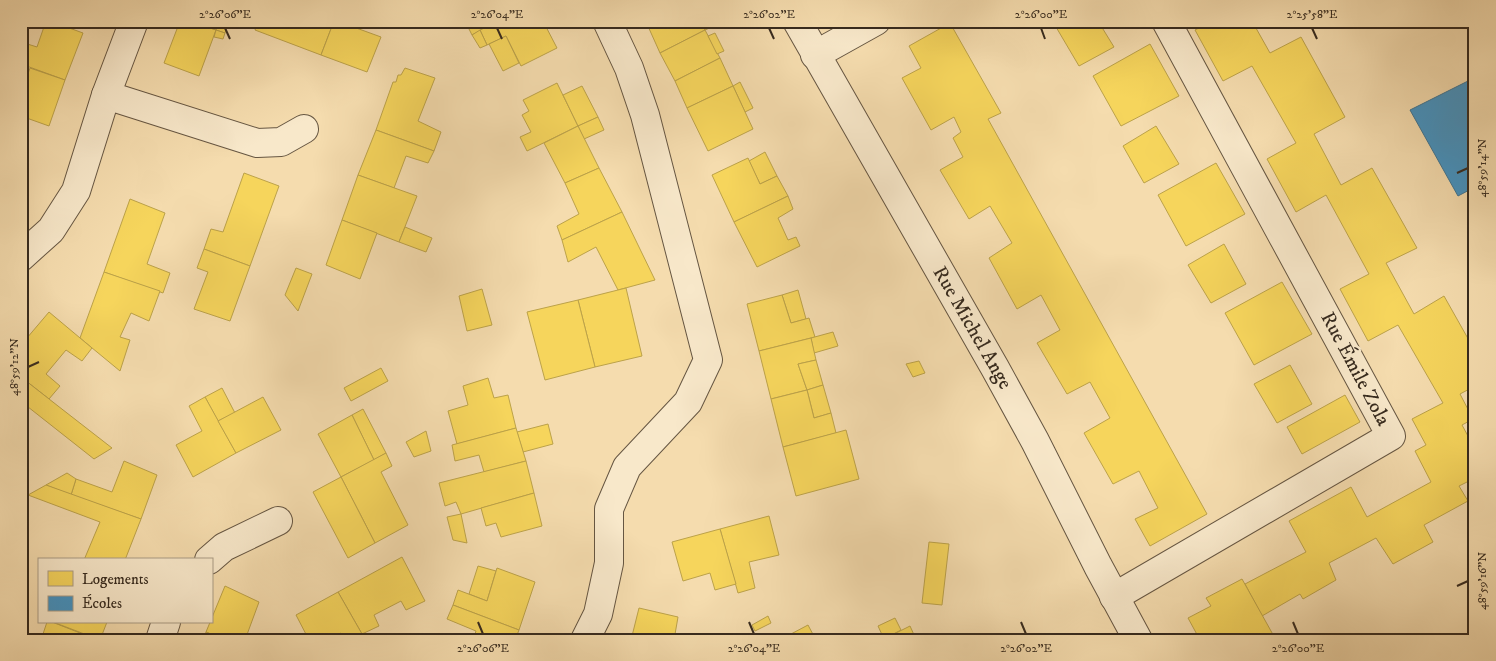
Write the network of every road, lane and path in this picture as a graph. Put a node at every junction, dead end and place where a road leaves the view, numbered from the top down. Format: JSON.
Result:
{"nodes":[{"id":1,"x":134,"y":21,"type":"edge"},
{"id":2,"x":607,"y":21,"type":"edge"},
{"id":3,"x":797,"y":21,"type":"edge"},
{"id":4,"x":876,"y":21,"type":"edge"},
{"id":5,"x":1166,"y":21,"type":"edge"},
{"id":6,"x":816,"y":55,"type":"junction"},
{"id":7,"x":106,"y":96,"type":"junction"},
{"id":8,"x":304,"y":129,"type":"dead end"},
{"id":9,"x":21,"y":257,"type":"edge"},
{"id":10,"x":278,"y":521,"type":"dead end"},
{"id":11,"x":210,"y":558,"type":"edge"},
{"id":12,"x":1114,"y":597,"type":"junction"},
{"id":13,"x":165,"y":624,"type":"edge"},
{"id":14,"x":160,"y":640,"type":"edge"},
{"id":15,"x":585,"y":640,"type":"edge"},
{"id":16,"x":1138,"y":640,"type":"edge"}],
"edges":[{"from":1,"to":7,"type":"street"},
{"from":2,"to":15,"type":"street"},
{"from":3,"to":6,"type":"street","name":"Rue Michel Ange"},
{"from":4,"to":6,"type":"street"},
{"from":5,"to":12,"type":"street","name":"Rue Émile Zola"},
{"from":6,"to":12,"type":"street","name":"Rue Michel Ange"},
{"from":7,"to":8,"type":"street"},
{"from":7,"to":9,"type":"street"},
{"from":10,"to":11,"type":"street"},
{"from":12,"to":16,"type":"street","name":"Rue Michel Ange"},
{"from":13,"to":14,"type":"street"}]}
